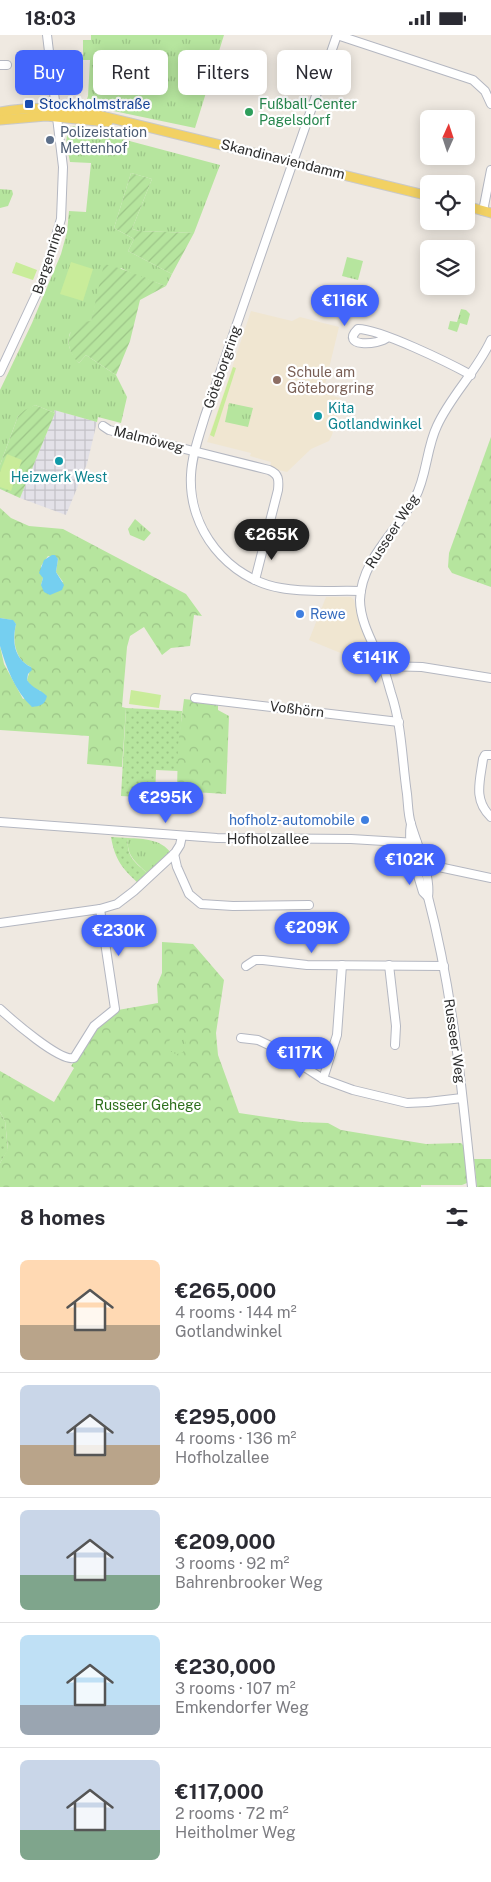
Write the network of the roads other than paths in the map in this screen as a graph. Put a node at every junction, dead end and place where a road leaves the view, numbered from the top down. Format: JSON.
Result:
{"nodes":[{"id":1,"x":46,"y":35,"type":"edge"},
{"id":2,"x":337,"y":35,"type":"edge"},
{"id":3,"x":491,"y":104,"type":"edge"},
{"id":4,"x":0,"y":112,"type":"edge"},
{"id":5,"x":57,"y":112,"type":"junction"},
{"id":6,"x":0,"y":120,"type":"edge"},
{"id":7,"x":294,"y":163,"type":"junction"},
{"id":8,"x":491,"y":170,"type":"edge"},
{"id":9,"x":420,"y":194,"type":"edge"},
{"id":10,"x":487,"y":212,"type":"edge"},
{"id":11,"x":388,"y":337,"type":"dead end"},
{"id":12,"x":491,"y":340,"type":"edge"},
{"id":13,"x":0,"y":372,"type":"edge"},
{"id":14,"x":471,"y":375,"type":"junction"},
{"id":15,"x":103,"y":426,"type":"dead end"},
{"id":16,"x":195,"y":451,"type":"junction"},
{"id":17,"x":255,"y":579,"type":"junction"},
{"id":18,"x":361,"y":591,"type":"junction"},
{"id":19,"x":382,"y":666,"type":"junction"},
{"id":20,"x":491,"y":678,"type":"edge"},
{"id":21,"x":195,"y":697,"type":"dead end"},
{"id":22,"x":399,"y":722,"type":"junction"},
{"id":23,"x":491,"y":755,"type":"edge"},
{"id":24,"x":491,"y":817,"type":"edge"},
{"id":25,"x":0,"y":822,"type":"edge"},
{"id":26,"x":182,"y":836,"type":"junction"},
{"id":27,"x":414,"y":842,"type":"junction"},
{"id":28,"x":174,"y":854,"type":"junction"},
{"id":29,"x":419,"y":863,"type":"junction"},
{"id":30,"x":491,"y":878,"type":"edge"},
{"id":31,"x":309,"y":905,"type":"dead end"},
{"id":32,"x":100,"y":909,"type":"junction"},
{"id":33,"x":0,"y":923,"type":"edge"},
{"id":34,"x":342,"y":965,"type":"junction"},
{"id":35,"x":389,"y":965,"type":"junction"},
{"id":36,"x":444,"y":966,"type":"junction"},
{"id":37,"x":246,"y":967,"type":"dead end"},
{"id":38,"x":0,"y":1009,"type":"edge"},
{"id":39,"x":241,"y":1038,"type":"dead end"},
{"id":40,"x":395,"y":1045,"type":"dead end"},
{"id":41,"x":323,"y":1079,"type":"junction"},
{"id":42,"x":462,"y":1097,"type":"junction"},
{"id":43,"x":472,"y":1187,"type":"edge"}],
"edges":[{"from":1,"to":5,"type":"street"},
{"from":2,"to":3,"type":"street"},
{"from":2,"to":7,"type":"street","name":"Göteborgring"},
{"from":4,"to":5,"type":"main road","name":"Skandinaviendamm"},
{"from":5,"to":6,"type":"main road","name":"Skandinaviendamm"},
{"from":5,"to":7,"type":"main road","name":"Skandinaviendamm"},
{"from":5,"to":13,"type":"street","name":"Bergenring"},
{"from":7,"to":9,"type":"main road","name":"Skandinaviendamm"},
{"from":7,"to":16,"type":"street","name":"Göteborgring"},
{"from":8,"to":10,"type":"street"},
{"from":11,"to":14,"type":"street"},
{"from":12,"to":14,"type":"street","name":"Russeer Weg"},
{"from":14,"to":18,"type":"street","name":"Russeer Weg"},
{"from":15,"to":16,"type":"street","name":"Malmöweg"},
{"from":16,"to":17,"type":"street","name":"Göteborgring"},
{"from":16,"to":17,"type":"street","name":"Malmöweg"},
{"from":17,"to":18,"type":"street","name":"Göteborgring"},
{"from":18,"to":19,"type":"street","name":"Russeer Weg"},
{"from":19,"to":20,"type":"street"},
{"from":19,"to":22,"type":"street","name":"Russeer Weg"},
{"from":21,"to":22,"type":"street","name":"Voßhörn"},
{"from":22,"to":27,"type":"street","name":"Russeer Weg"},
{"from":23,"to":24,"type":"street"},
{"from":25,"to":26,"type":"street","name":"Hofholzallee"},
{"from":26,"to":27,"type":"street","name":"Hofholzallee"},
{"from":26,"to":28,"type":"street"},
{"from":27,"to":29,"type":"street","name":"Russeer Weg"},
{"from":28,"to":31,"type":"street"},
{"from":28,"to":32,"type":"street"},
{"from":29,"to":30,"type":"street"},
{"from":29,"to":36,"type":"street","name":"Russeer Weg"},
{"from":32,"to":33,"type":"street"},
{"from":32,"to":38,"type":"street"},
{"from":34,"to":35,"type":"street"},
{"from":34,"to":37,"type":"street"},
{"from":34,"to":41,"type":"street"},
{"from":35,"to":36,"type":"street"},
{"from":35,"to":40,"type":"street"},
{"from":36,"to":42,"type":"street","name":"Russeer Weg"},
{"from":39,"to":41,"type":"street"},
{"from":41,"to":42,"type":"street"},
{"from":42,"to":43,"type":"street","name":"Russeer Weg"}]}
